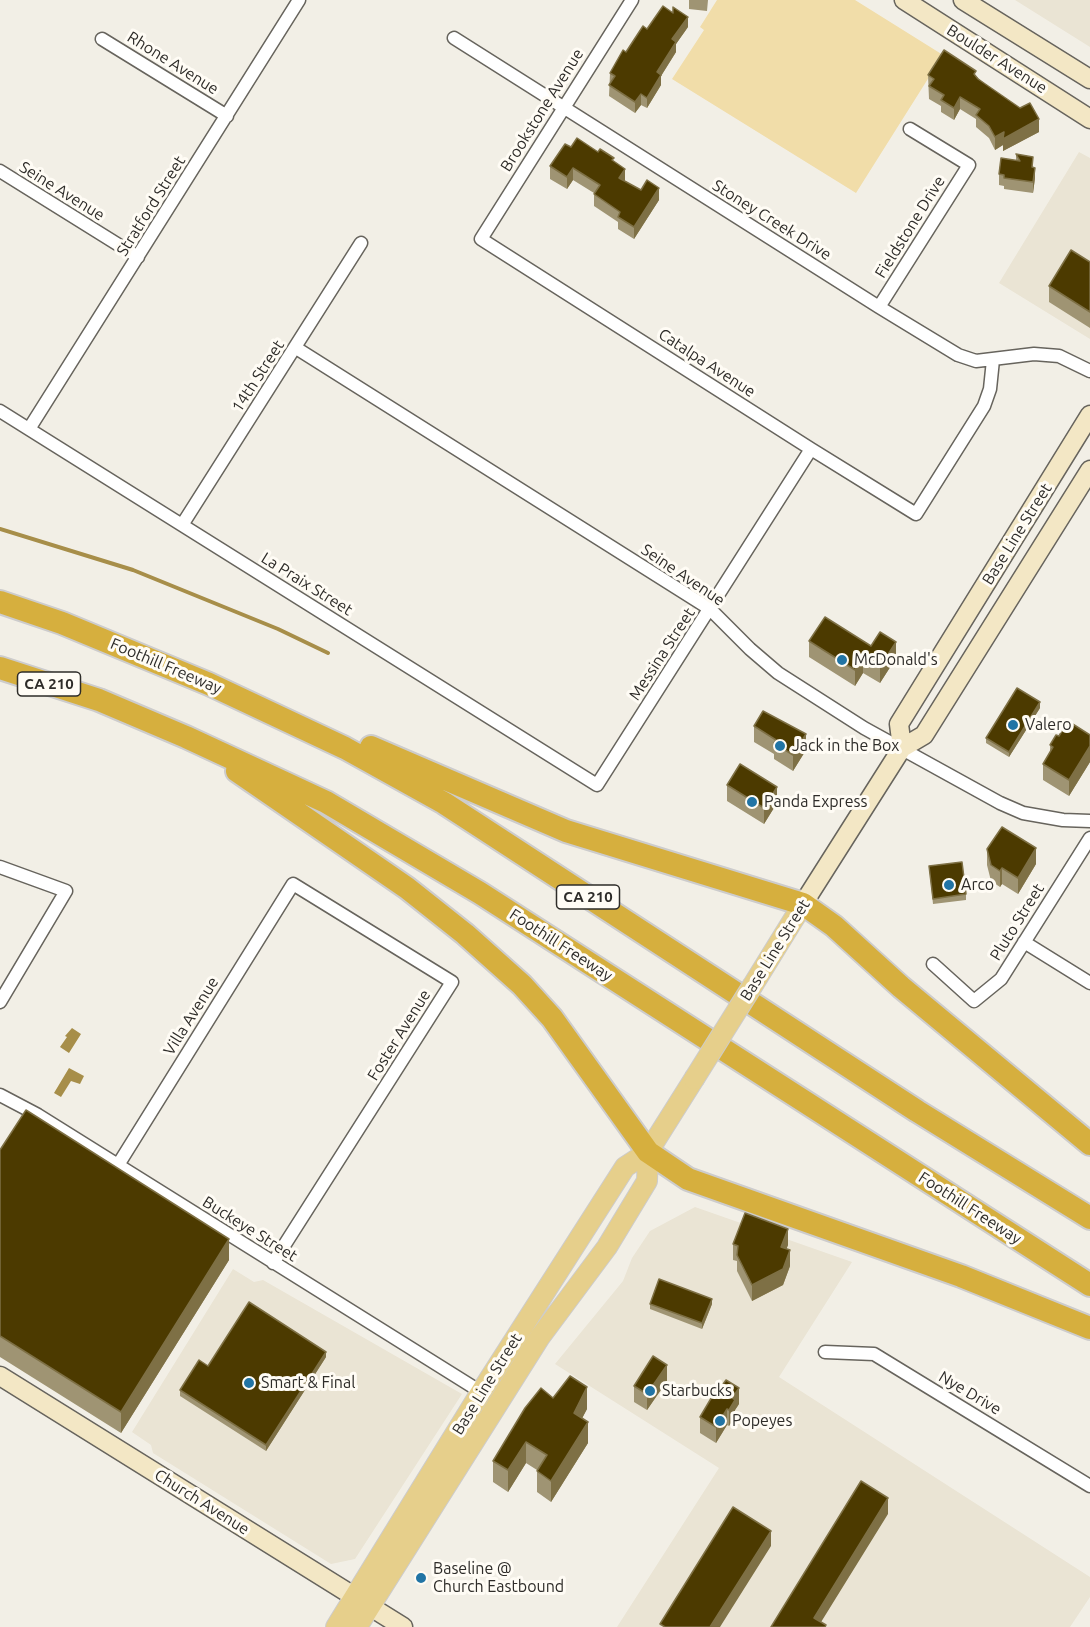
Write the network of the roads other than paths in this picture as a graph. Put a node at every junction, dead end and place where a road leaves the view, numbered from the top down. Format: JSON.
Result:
{"nodes":[{"id":1,"x":299,"y":0,"type":"edge"},
{"id":2,"x":632,"y":0,"type":"edge"},
{"id":3,"x":904,"y":0,"type":"edge"},
{"id":4,"x":963,"y":0,"type":"edge"},
{"id":5,"x":454,"y":38,"type":"dead end"},
{"id":6,"x":102,"y":39,"type":"dead end"},
{"id":7,"x":1090,"y":79,"type":"edge"},
{"id":8,"x":563,"y":108,"type":"junction"},
{"id":9,"x":227,"y":116,"type":"junction"},
{"id":10,"x":1090,"y":119,"type":"edge"},
{"id":11,"x":910,"y":129,"type":"dead end"},
{"id":12,"x":0,"y":171,"type":"edge"},
{"id":13,"x":481,"y":239,"type":"joint"},
{"id":14,"x":361,"y":243,"type":"dead end"},
{"id":15,"x":138,"y":257,"type":"junction"},
{"id":16,"x":879,"y":307,"type":"junction"},
{"id":17,"x":296,"y":348,"type":"junction"},
{"id":18,"x":993,"y":360,"type":"junction"},
{"id":19,"x":1090,"y":370,"type":"edge"},
{"id":20,"x":0,"y":411,"type":"edge"},
{"id":21,"x":1090,"y":415,"type":"edge"},
{"id":22,"x":29,"y":429,"type":"junction"},
{"id":23,"x":811,"y":449,"type":"junction"},
{"id":24,"x":1090,"y":470,"type":"edge"},
{"id":25,"x":1051,"y":478,"type":"junction"},
{"id":26,"x":182,"y":525,"type":"junction"},
{"id":27,"x":1030,"y":567,"type":"junction"},
{"id":28,"x":0,"y":602,"type":"edge"},
{"id":29,"x":710,"y":609,"type":"junction"},
{"id":30,"x":62,"y":622,"type":"junction"},
{"id":31,"x":0,"y":668,"type":"edge"},
{"id":32,"x":186,"y":737,"type":"junction"},
{"id":33,"x":902,"y":748,"type":"junction"},
{"id":34,"x":597,"y":785,"type":"joint"},
{"id":35,"x":1090,"y":821,"type":"edge"},
{"id":36,"x":1090,"y":838,"type":"edge"},
{"id":37,"x":0,"y":867,"type":"edge"},
{"id":38,"x":293,"y":884,"type":"joint"},
{"id":39,"x":803,"y":904,"type":"junction"},
{"id":40,"x":1024,"y":942,"type":"junction"},
{"id":41,"x":933,"y":964,"type":"dead end"},
{"id":42,"x":1090,"y":983,"type":"edge"},
{"id":43,"x":0,"y":1002,"type":"edge"},
{"id":44,"x":0,"y":1095,"type":"edge"},
{"id":45,"x":1090,"y":1144,"type":"edge"},
{"id":46,"x":648,"y":1152,"type":"junction"},
{"id":47,"x":118,"y":1165,"type":"junction"},
{"id":48,"x":1090,"y":1218,"type":"edge"},
{"id":49,"x":273,"y":1263,"type":"junction"},
{"id":50,"x":1090,"y":1285,"type":"edge"},
{"id":51,"x":523,"y":1326,"type":"junction"},
{"id":52,"x":1090,"y":1328,"type":"edge"},
{"id":53,"x":540,"y":1337,"type":"junction"},
{"id":54,"x":825,"y":1352,"type":"dead end"},
{"id":55,"x":0,"y":1376,"type":"edge"},
{"id":56,"x":482,"y":1392,"type":"junction"},
{"id":57,"x":455,"y":1472,"type":"junction"},
{"id":58,"x":1090,"y":1486,"type":"edge"},
{"id":59,"x":363,"y":1601,"type":"junction"},
{"id":60,"x":336,"y":1627,"type":"edge"},
{"id":61,"x":357,"y":1627,"type":"edge"},
{"id":62,"x":404,"y":1627,"type":"edge"}],
"edges":[{"from":1,"to":9,"type":"street","name":"Stratford Street"},
{"from":2,"to":8,"type":"street","name":"Brookstone Avenue"},
{"from":3,"to":10,"type":"main road","name":"Boulder Avenue"},
{"from":4,"to":7,"type":"main road","name":"Boulder Avenue"},
{"from":5,"to":8,"type":"street","name":"Stoney Creek Drive"},
{"from":6,"to":9,"type":"street","name":"Rhone Avenue"},
{"from":8,"to":13,"type":"street","name":"Brookstone Avenue"},
{"from":8,"to":16,"type":"street","name":"Stoney Creek Drive"},
{"from":9,"to":15,"type":"street","name":"Stratford Street"},
{"from":11,"to":16,"type":"street","name":"Fieldstone Drive"},
{"from":12,"to":15,"type":"street","name":"Seine Avenue"},
{"from":13,"to":23,"type":"street","name":"Catalpa Avenue"},
{"from":14,"to":17,"type":"street","name":"14th Street"},
{"from":15,"to":22,"type":"street","name":"Stratford Street"},
{"from":16,"to":18,"type":"street","name":"Stoney Creek Drive"},
{"from":17,"to":26,"type":"street","name":"14th Street"},
{"from":17,"to":29,"type":"street","name":"Seine Avenue"},
{"from":18,"to":19,"type":"street","name":"Stoney Creek Drive"},
{"from":18,"to":23,"type":"street","name":"Catalpa Avenue"},
{"from":20,"to":22,"type":"street","name":"La Praix Street"},
{"from":21,"to":25,"type":"main road","name":"Base Line Street"},
{"from":22,"to":26,"type":"street","name":"La Praix Street"},
{"from":23,"to":29,"type":"street","name":"Messina Street"},
{"from":24,"to":27,"type":"main road","name":"Base Line Street"},
{"from":25,"to":27,"type":"main road"},
{"from":25,"to":33,"type":"main road","name":"Base Line Street"},
{"from":26,"to":34,"type":"street","name":"La Praix Street"},
{"from":27,"to":33,"type":"main road","name":"Base Line Street"},
{"from":28,"to":30,"type":"highway","name":"Foothill Freeway","number":"CA 210"},
{"from":29,"to":33,"type":"street","name":"Seine Avenue"},
{"from":29,"to":34,"type":"street","name":"Messina Street"},
{"from":30,"to":39,"type":"highway"},
{"from":30,"to":48,"type":"highway","name":"Foothill Freeway","number":"CA 210"},
{"from":31,"to":32,"type":"highway","name":"Foothill Freeway","number":"CA 210"},
{"from":32,"to":46,"type":"highway"},
{"from":32,"to":50,"type":"highway","name":"Foothill Freeway","number":"CA 210"},
{"from":33,"to":35,"type":"street","name":"Seine Avenue"},
{"from":33,"to":39,"type":"main road","name":"Base Line Street"},
{"from":36,"to":40,"type":"street","name":"Pluto Street"},
{"from":37,"to":43,"type":"street"},
{"from":38,"to":47,"type":"street","name":"Villa Avenue"},
{"from":38,"to":49,"type":"street","name":"Foster Avenue"},
{"from":39,"to":45,"type":"highway"},
{"from":39,"to":46,"type":"main road","name":"Base Line Street","bridge":true},
{"from":40,"to":41,"type":"street","name":"Pluto Street"},
{"from":40,"to":42,"type":"street"},
{"from":44,"to":47,"type":"street","name":"Buckeye Street"},
{"from":46,"to":51,"type":"main road","name":"Base Line Street"},
{"from":46,"to":52,"type":"highway"},
{"from":46,"to":53,"type":"main road","name":"Base Line Street"},
{"from":47,"to":49,"type":"street","name":"Buckeye Street"},
{"from":49,"to":56,"type":"street","name":"Buckeye Street"},
{"from":51,"to":53,"type":"main road"},
{"from":51,"to":56,"type":"main road","name":"Base Line Street"},
{"from":53,"to":57,"type":"main road","name":"Base Line Street"},
{"from":54,"to":58,"type":"street","name":"Nye Drive"},
{"from":55,"to":59,"type":"main road","name":"Church Avenue"},
{"from":56,"to":57,"type":"main road"},
{"from":56,"to":59,"type":"main road","name":"Base Line Street"},
{"from":57,"to":59,"type":"main road","name":"Base Line Street"},
{"from":59,"to":60,"type":"main road","name":"Base Line Street"},
{"from":59,"to":61,"type":"main road","name":"Base Line Street"},
{"from":59,"to":62,"type":"main road","name":"Church Avenue"}]}
